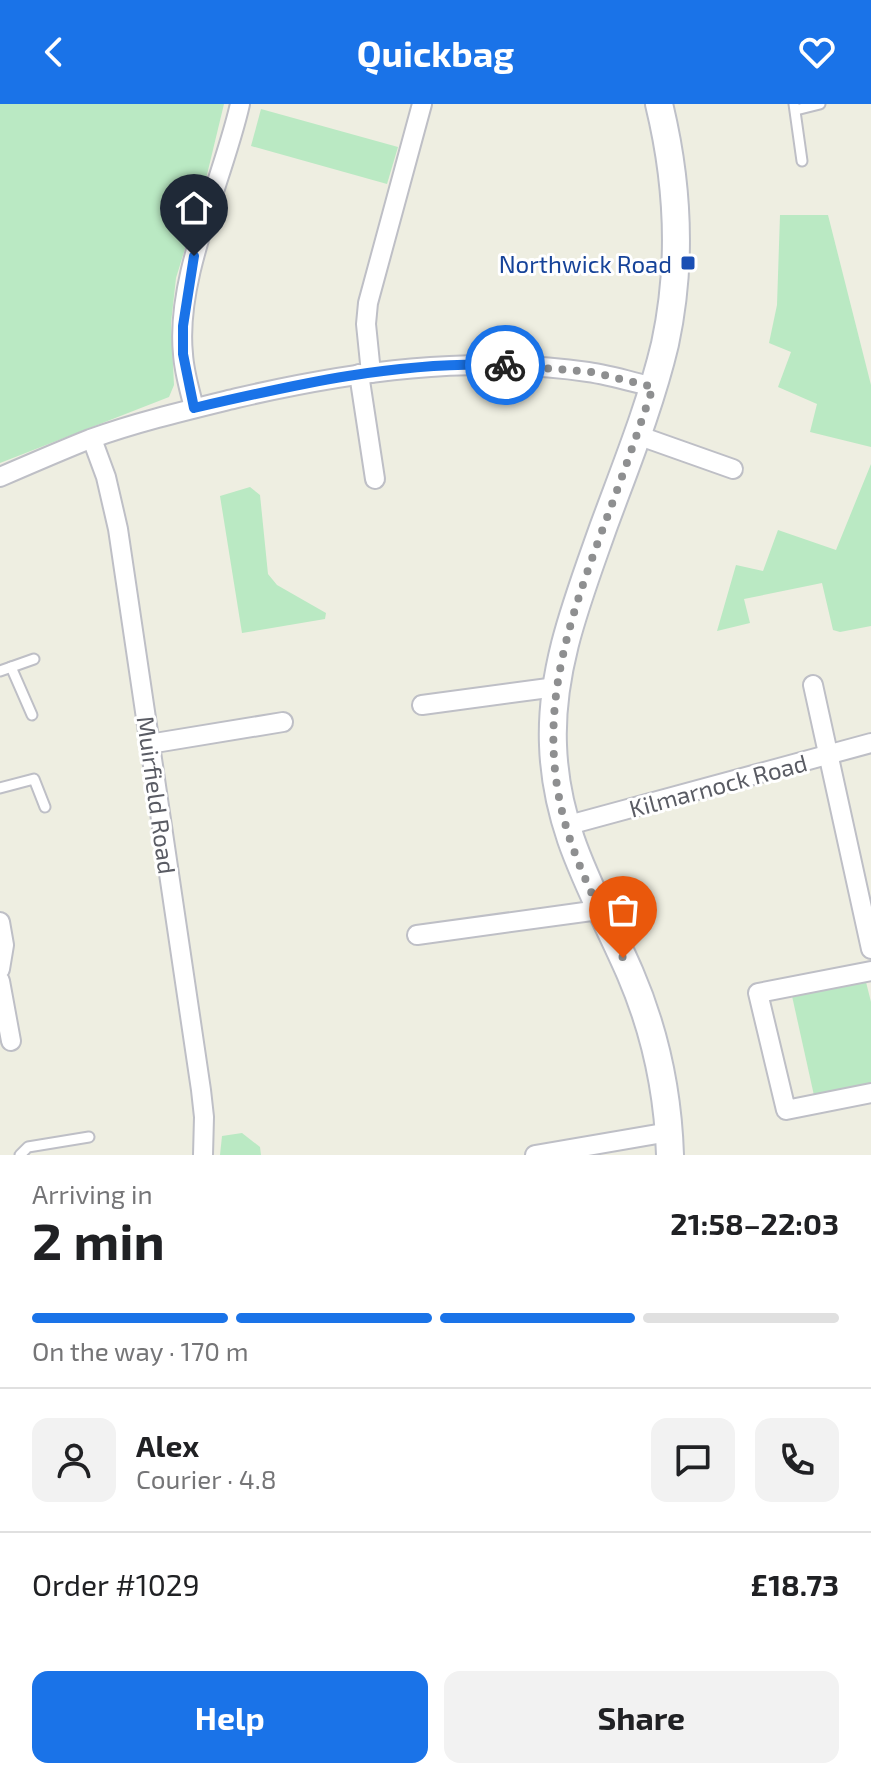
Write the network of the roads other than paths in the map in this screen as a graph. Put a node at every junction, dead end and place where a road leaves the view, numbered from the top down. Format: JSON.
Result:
{"nodes":[{"id":1,"x":240,"y":104,"type":"edge"},
{"id":2,"x":422,"y":104,"type":"edge"},
{"id":3,"x":659,"y":104,"type":"edge"},
{"id":4,"x":820,"y":104,"type":"edge"},
{"id":5,"x":795,"y":107,"type":"edge"},
{"id":6,"x":802,"y":161,"type":"dead end"},
{"id":7,"x":365,"y":374,"type":"junction"},
{"id":8,"x":653,"y":387,"type":"junction"},
{"id":9,"x":194,"y":408,"type":"junction"},
{"id":10,"x":637,"y":435,"type":"junction"},
{"id":11,"x":92,"y":439,"type":"junction"},
{"id":12,"x":733,"y":469,"type":"dead end"},
{"id":13,"x":0,"y":477,"type":"edge"},
{"id":14,"x":375,"y":479,"type":"dead end"},
{"id":15,"x":34,"y":659,"type":"dead end"},
{"id":16,"x":11,"y":667,"type":"junction"},
{"id":17,"x":0,"y":671,"type":"edge"},
{"id":18,"x":813,"y":685,"type":"dead end"},
{"id":19,"x":556,"y":687,"type":"junction"},
{"id":20,"x":422,"y":705,"type":"dead end"},
{"id":21,"x":32,"y":715,"type":"dead end"},
{"id":22,"x":283,"y":722,"type":"dead end"},
{"id":23,"x":871,"y":743,"type":"edge"},
{"id":24,"x":149,"y":744,"type":"junction"},
{"id":25,"x":827,"y":756,"type":"junction"},
{"id":26,"x":0,"y":788,"type":"edge"},
{"id":27,"x":45,"y":807,"type":"dead end"},
{"id":28,"x":565,"y":826,"type":"junction"},
{"id":29,"x":599,"y":910,"type":"junction"},
{"id":30,"x":0,"y":922,"type":"edge"},
{"id":31,"x":417,"y":935,"type":"dead end"},
{"id":32,"x":871,"y":949,"type":"edge"},
{"id":33,"x":0,"y":969,"type":"edge"},
{"id":34,"x":871,"y":971,"type":"edge"},
{"id":35,"x":0,"y":981,"type":"edge"},
{"id":36,"x":11,"y":1041,"type":"dead end"},
{"id":37,"x":871,"y":1093,"type":"edge"},
{"id":38,"x":89,"y":1137,"type":"dead end"},
{"id":39,"x":670,"y":1144,"type":"edge"},
{"id":40,"x":20,"y":1155,"type":"edge"},
{"id":41,"x":203,"y":1155,"type":"edge"},
{"id":42,"x":535,"y":1155,"type":"edge"}],
"edges":[{"from":1,"to":9,"type":"street"},
{"from":2,"to":7,"type":"street"},
{"from":3,"to":8,"type":"main road"},
{"from":4,"to":5,"type":"lane"},
{"from":5,"to":6,"type":"lane"},
{"from":7,"to":8,"type":"street"},
{"from":7,"to":9,"type":"street"},
{"from":7,"to":14,"type":"street"},
{"from":8,"to":10,"type":"main road"},
{"from":9,"to":11,"type":"street"},
{"from":10,"to":12,"type":"street"},
{"from":10,"to":19,"type":"main road"},
{"from":11,"to":13,"type":"street"},
{"from":11,"to":24,"type":"street","name":"Muirfield Road"},
{"from":15,"to":16,"type":"lane"},
{"from":16,"to":17,"type":"lane"},
{"from":16,"to":21,"type":"lane"},
{"from":18,"to":25,"type":"street"},
{"from":19,"to":20,"type":"street"},
{"from":19,"to":28,"type":"main road"},
{"from":22,"to":24,"type":"street"},
{"from":23,"to":25,"type":"street","name":"Kilmarnock Road"},
{"from":24,"to":41,"type":"street","name":"Muirfield Road"},
{"from":25,"to":28,"type":"street","name":"Kilmarnock Road"},
{"from":25,"to":32,"type":"street"},
{"from":26,"to":27,"type":"lane"},
{"from":28,"to":29,"type":"main road"},
{"from":29,"to":31,"type":"street"},
{"from":29,"to":39,"type":"main road"},
{"from":30,"to":33,"type":"street"},
{"from":34,"to":37,"type":"street"},
{"from":35,"to":36,"type":"street"},
{"from":38,"to":40,"type":"lane"},
{"from":39,"to":42,"type":"street"}]}
